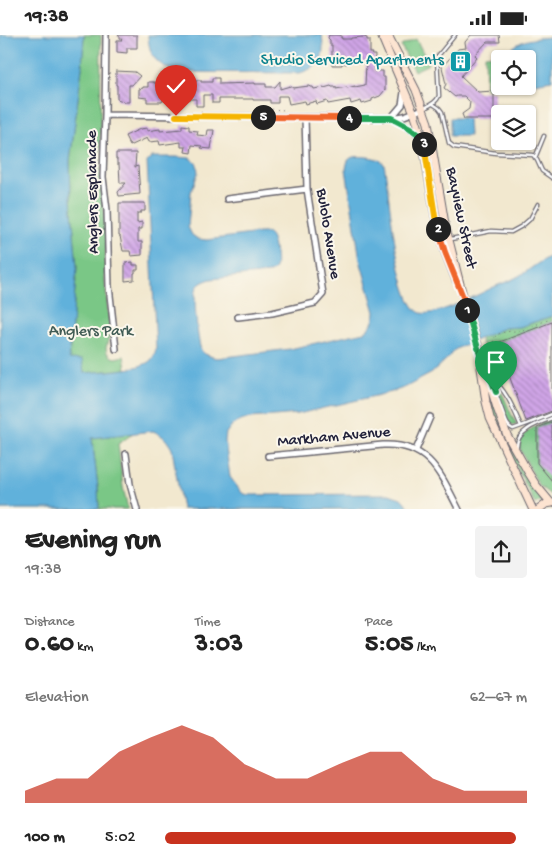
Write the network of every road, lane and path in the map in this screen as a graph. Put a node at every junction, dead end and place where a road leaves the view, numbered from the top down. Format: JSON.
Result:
{"nodes":[{"id":1,"x":106,"y":35,"type":"edge"},
{"id":2,"x":381,"y":35,"type":"edge"},
{"id":3,"x":388,"y":35,"type":"edge"},
{"id":4,"x":455,"y":35,"type":"edge"},
{"id":5,"x":403,"y":65,"type":"junction"},
{"id":6,"x":396,"y":69,"type":"junction"},
{"id":7,"x":404,"y":92,"type":"junction"},
{"id":8,"x":433,"y":104,"type":"junction"},
{"id":9,"x":267,"y":109,"type":"dead end"},
{"id":10,"x":423,"y":109,"type":"junction"},
{"id":11,"x":286,"y":110,"type":"dead end"},
{"id":12,"x":414,"y":113,"type":"junction"},
{"id":13,"x":105,"y":115,"type":"junction"},
{"id":14,"x":306,"y":117,"type":"junction"},
{"id":15,"x":391,"y":118,"type":"junction"},
{"id":16,"x":544,"y":136,"type":"dead end"},
{"id":17,"x":422,"y":137,"type":"junction"},
{"id":18,"x":535,"y":157,"type":"junction"},
{"id":19,"x":552,"y":178,"type":"edge"},
{"id":20,"x":307,"y":189,"type":"junction"},
{"id":21,"x":227,"y":199,"type":"dead end"},
{"id":22,"x":538,"y":204,"type":"dead end"},
{"id":23,"x":445,"y":240,"type":"junction"},
{"id":24,"x":238,"y":317,"type":"dead end"},
{"id":25,"x":552,"y":319,"type":"edge"},
{"id":26,"x":478,"y":346,"type":"junction"},
{"id":27,"x":116,"y":349,"type":"dead end"},
{"id":28,"x":480,"y":355,"type":"junction"},
{"id":29,"x":492,"y":357,"type":"dead end"},
{"id":30,"x":491,"y":378,"type":"junction"},
{"id":31,"x":552,"y":416,"type":"edge"},
{"id":32,"x":430,"y":417,"type":"dead end"},
{"id":33,"x":521,"y":426,"type":"junction"},
{"id":34,"x":416,"y":450,"type":"junction"},
{"id":35,"x":517,"y":451,"type":"junction"},
{"id":36,"x":126,"y":455,"type":"dead end"},
{"id":37,"x":268,"y":456,"type":"dead end"},
{"id":38,"x":551,"y":503,"type":"edge"},
{"id":39,"x":136,"y":509,"type":"edge"},
{"id":40,"x":459,"y":509,"type":"edge"},
{"id":41,"x":533,"y":509,"type":"edge"},
{"id":42,"x":538,"y":509,"type":"edge"}],
"edges":[{"from":1,"to":13,"type":"street","name":"Anglers Esplanade"},
{"from":2,"to":6,"type":"main road","name":"Bayview Street"},
{"from":3,"to":5,"type":"main road","name":"Bayview Street"},
{"from":4,"to":8,"type":"lane"},
{"from":5,"to":6,"type":"main road"},
{"from":5,"to":10,"type":"main road","name":"Bayview Street"},
{"from":6,"to":7,"type":"main road","name":"Bayview Street"},
{"from":7,"to":12,"type":"main road","name":"Bayview Street"},
{"from":7,"to":15,"type":"street"},
{"from":8,"to":10,"type":"lane"},
{"from":8,"to":18,"type":"lane"},
{"from":9,"to":11,"type":"path"},
{"from":10,"to":12,"type":"street"},
{"from":10,"to":23,"type":"main road","name":"Bayview Street"},
{"from":12,"to":15,"type":"street"},
{"from":12,"to":17,"type":"main road","name":"Bayview Street"},
{"from":13,"to":14,"type":"street"},
{"from":13,"to":27,"type":"street","name":"Anglers Esplanade"},
{"from":14,"to":15,"type":"street"},
{"from":14,"to":20,"type":"street","name":"Bulolo Avenue"},
{"from":15,"to":17,"type":"street"},
{"from":16,"to":18,"type":"lane"},
{"from":17,"to":23,"type":"main road","name":"Bayview Street"},
{"from":18,"to":19,"type":"lane"},
{"from":20,"to":21,"type":"street"},
{"from":20,"to":24,"type":"street","name":"Bulolo Avenue"},
{"from":22,"to":23,"type":"lane"},
{"from":23,"to":26,"type":"main road","name":"Bayview Street"},
{"from":25,"to":29,"type":"path"},
{"from":26,"to":28,"type":"main road","name":"Bayview Street"},
{"from":26,"to":41,"type":"main road","name":"Bayview Street"},
{"from":28,"to":30,"type":"lane"},
{"from":28,"to":35,"type":"main road","name":"Bayview Street"},
{"from":30,"to":33,"type":"lane"},
{"from":30,"to":33,"type":"lane"},
{"from":31,"to":33,"type":"lane"},
{"from":31,"to":35,"type":"lane"},
{"from":32,"to":34,"type":"street"},
{"from":34,"to":37,"type":"street","name":"Markham Avenue"},
{"from":34,"to":40,"type":"street","name":"Markham Avenue"},
{"from":35,"to":38,"type":"main road","name":"Bayview Street"},
{"from":36,"to":39,"type":"street"},
{"from":38,"to":42,"type":"main road"}]}
